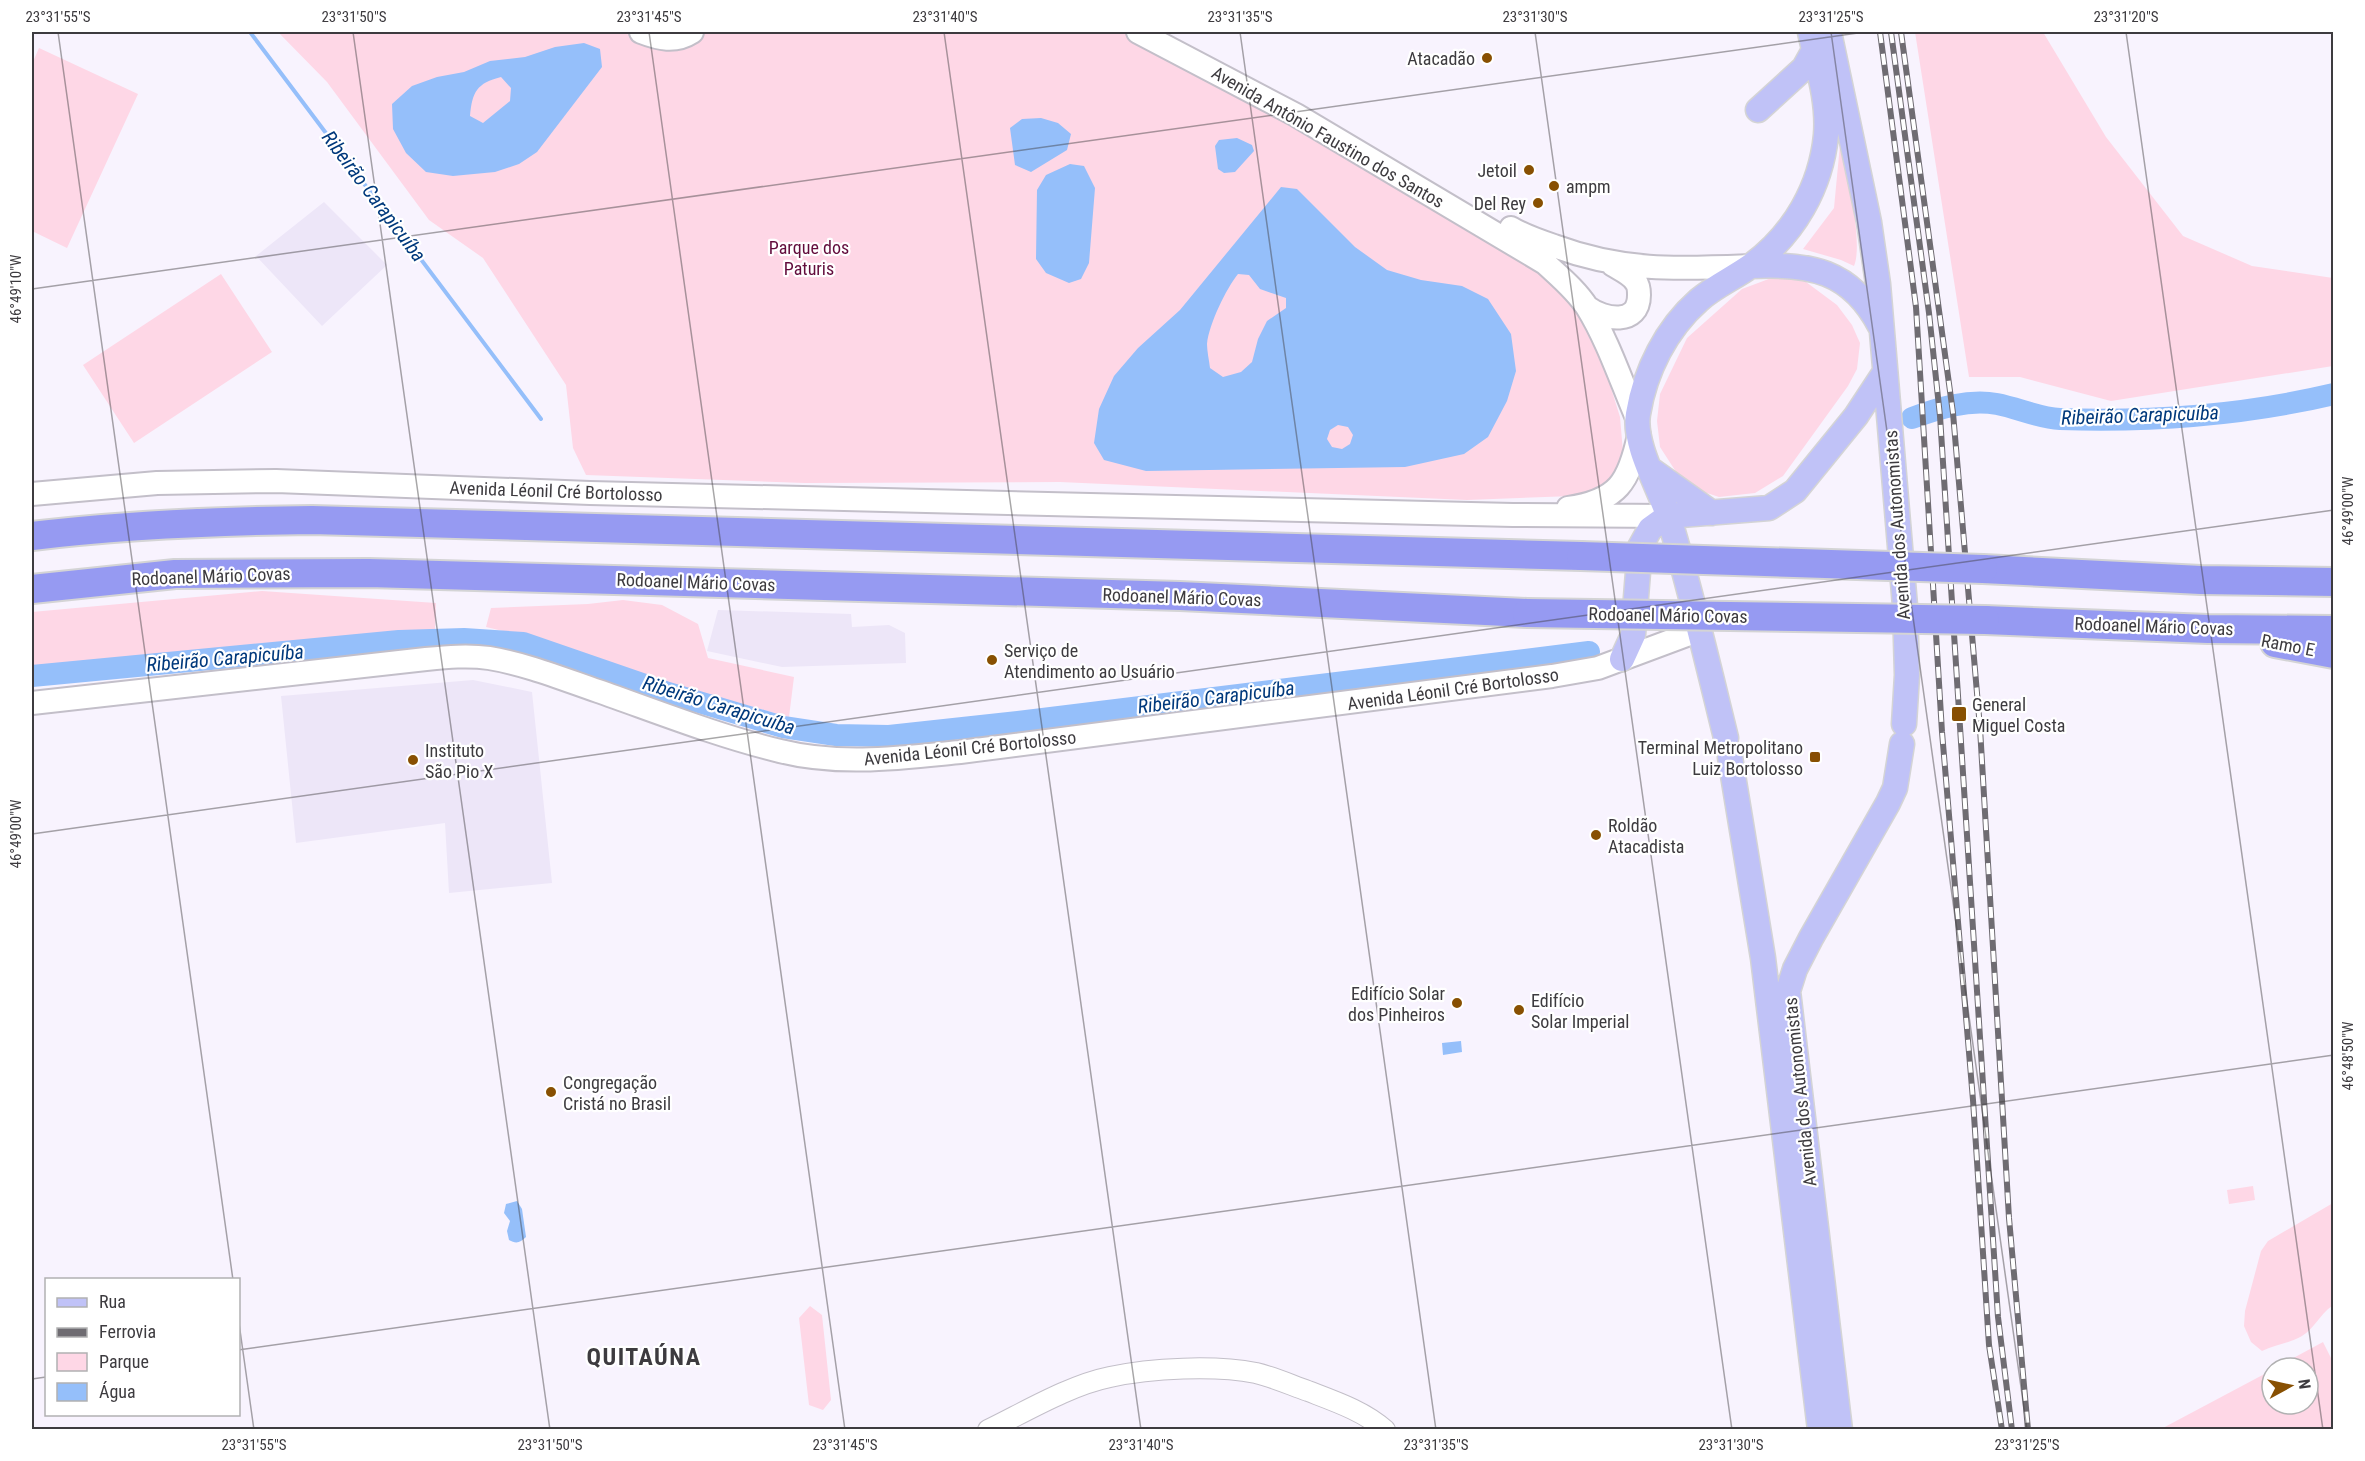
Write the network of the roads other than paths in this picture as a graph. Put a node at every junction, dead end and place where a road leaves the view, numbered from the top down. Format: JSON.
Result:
{"nodes":[{"id":1,"x":641,"y":32,"type":"edge"},
{"id":2,"x":692,"y":32,"type":"edge"},
{"id":3,"x":1138,"y":32,"type":"edge"},
{"id":4,"x":1169,"y":32,"type":"edge"},
{"id":5,"x":1818,"y":38,"type":"edge"},
{"id":6,"x":1758,"y":110,"type":"dead end"},
{"id":7,"x":1607,"y":262,"type":"junction"},
{"id":8,"x":1751,"y":266,"type":"junction"},
{"id":9,"x":1587,"y":307,"type":"junction"},
{"id":10,"x":1880,"y":326,"type":"junction"},
{"id":11,"x":1885,"y":372,"type":"junction"},
{"id":12,"x":1638,"y":426,"type":"junction"},
{"id":13,"x":1648,"y":467,"type":"junction"},
{"id":14,"x":32,"y":494,"type":"edge"},
{"id":15,"x":1713,"y":513,"type":"junction"},
{"id":16,"x":1513,"y":515,"type":"junction"},
{"id":17,"x":1668,"y":516,"type":"junction"},
{"id":18,"x":32,"y":536,"type":"edge"},
{"id":19,"x":2334,"y":568,"type":"edge"},
{"id":20,"x":2201,"y":580,"type":"junction"},
{"id":21,"x":2334,"y":582,"type":"edge"},
{"id":22,"x":32,"y":589,"type":"edge"},
{"id":23,"x":2208,"y":629,"type":"junction"},
{"id":24,"x":1700,"y":630,"type":"junction"},
{"id":25,"x":2334,"y":630,"type":"edge"},
{"id":26,"x":2334,"y":654,"type":"edge"},
{"id":27,"x":1622,"y":659,"type":"junction"},
{"id":28,"x":32,"y":703,"type":"edge"},
{"id":29,"x":988,"y":1430,"type":"edge"},
{"id":30,"x":1385,"y":1430,"type":"edge"},
{"id":31,"x":1820,"y":1430,"type":"edge"},
{"id":32,"x":1840,"y":1430,"type":"edge"}],
"edges":[{"from":1,"to":2,"type":"main road"},
{"from":3,"to":9,"type":"main road","name":"Avenida Antônio Faustino dos Santos"},
{"from":4,"to":7,"type":"main road","name":"Avenida Antônio Faustino dos Santos"},
{"from":5,"to":6,"type":"main road"},
{"from":5,"to":8,"type":"main road"},
{"from":5,"to":10,"type":"main road","name":"Avenida dos Autonomistas"},
{"from":7,"to":8,"type":"main road","name":"Avenida Antônio Faustino dos Santos"},
{"from":7,"to":9,"type":"main road"},
{"from":8,"to":10,"type":"main road"},
{"from":8,"to":12,"type":"main road"},
{"from":9,"to":12,"type":"main road","name":"Avenida Antônio Faustino dos Santos"},
{"from":10,"to":11,"type":"main road","name":"Avenida dos Autonomistas"},
{"from":11,"to":15,"type":"main road"},
{"from":11,"to":32,"type":"main road","name":"Avenida dos Autonomistas"},
{"from":12,"to":13,"type":"main road","name":"Avenida dos Autonomistas"},
{"from":12,"to":16,"type":"main road","name":"Avenida Léonil Cré Bortolosso"},
{"from":13,"to":15,"type":"main road"},
{"from":13,"to":17,"type":"main road","name":"Avenida dos Autonomistas"},
{"from":14,"to":16,"type":"main road","name":"Avenida Léonil Cré Bortolosso"},
{"from":15,"to":17,"type":"main road"},
{"from":16,"to":17,"type":"main road","name":"Avenida Léonil Cré Bortolosso"},
{"from":17,"to":24,"type":"main road","name":"Avenida dos Autonomistas"},
{"from":17,"to":27,"type":"main road"},
{"from":18,"to":20,"type":"highway","bridge":true},
{"from":19,"to":20,"type":"highway"},
{"from":20,"to":21,"type":"highway"},
{"from":22,"to":23,"type":"highway","name":"Rodoanel Mário Covas","bridge":true},
{"from":23,"to":25,"type":"highway","name":"Rodoanel Mário Covas"},
{"from":23,"to":26,"type":"highway","name":"Ramo E"},
{"from":24,"to":27,"type":"main road","name":"Avenida Léonil Cré Bortolosso"},
{"from":24,"to":31,"type":"main road","name":"Avenida dos Autonomistas"},
{"from":27,"to":28,"type":"main road","name":"Avenida Léonil Cré Bortolosso"},
{"from":29,"to":30,"type":"street"}]}
